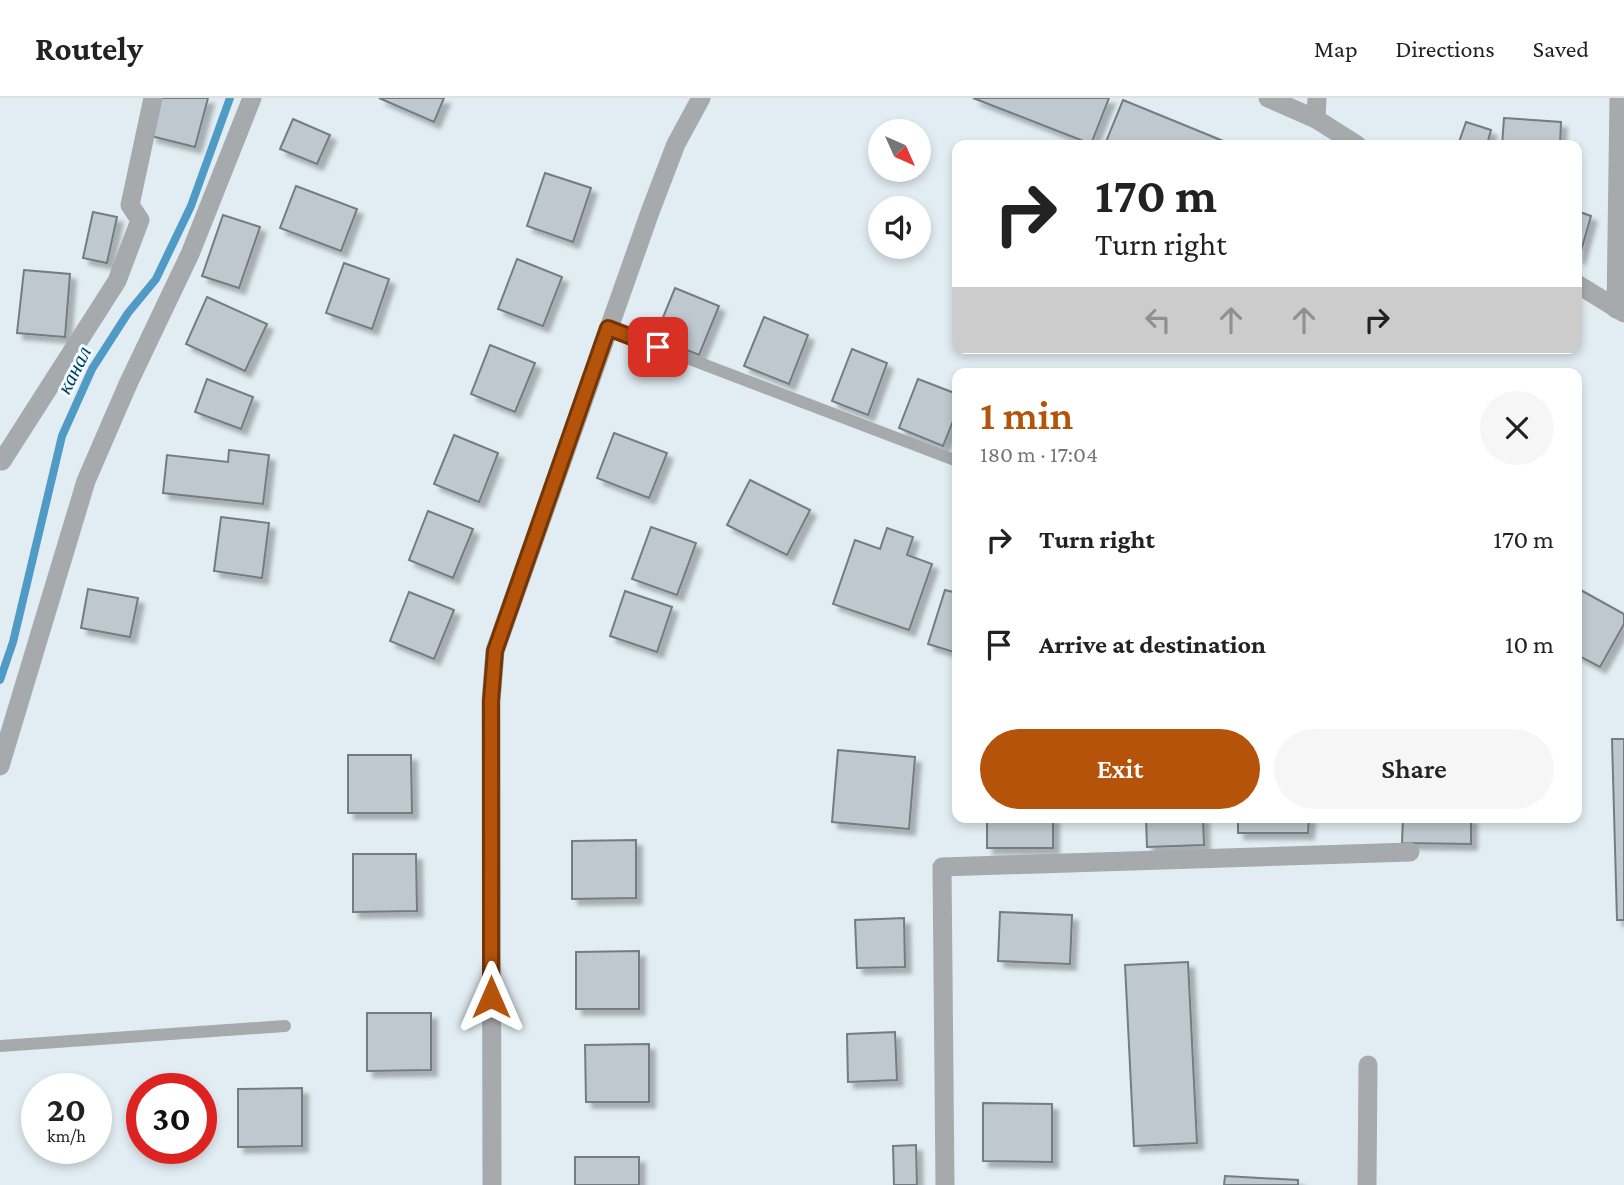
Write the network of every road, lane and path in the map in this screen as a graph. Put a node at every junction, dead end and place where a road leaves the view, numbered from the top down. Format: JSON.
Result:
{"nodes":[{"id":1,"x":153,"y":98,"type":"edge"},
{"id":2,"x":252,"y":98,"type":"edge"},
{"id":3,"x":701,"y":98,"type":"edge"},
{"id":4,"x":1268,"y":98,"type":"edge"},
{"id":5,"x":1317,"y":98,"type":"edge"},
{"id":6,"x":1619,"y":98,"type":"edge"},
{"id":7,"x":1316,"y":119,"type":"junction"},
{"id":8,"x":1349,"y":140,"type":"edge"},
{"id":9,"x":1582,"y":287,"type":"edge"},
{"id":10,"x":1620,"y":311,"type":"edge"},
{"id":11,"x":608,"y":328,"type":"junction"},
{"id":12,"x":952,"y":459,"type":"edge"},
{"id":13,"x":2,"y":461,"type":"dead end"},
{"id":14,"x":0,"y":766,"type":"edge"},
{"id":15,"x":1410,"y":852,"type":"dead end"},
{"id":16,"x":285,"y":1026,"type":"dead end"},
{"id":17,"x":0,"y":1046,"type":"edge"},
{"id":18,"x":1368,"y":1065,"type":"dead end"},
{"id":19,"x":492,"y":1185,"type":"edge"},
{"id":20,"x":945,"y":1185,"type":"edge"},
{"id":21,"x":1367,"y":1185,"type":"edge"}],
"edges":[{"from":1,"to":13,"type":"street"},
{"from":2,"to":14,"type":"street"},
{"from":3,"to":11,"type":"street"},
{"from":4,"to":7,"type":"street"},
{"from":5,"to":7,"type":"street"},
{"from":6,"to":10,"type":"street"},
{"from":7,"to":8,"type":"street"},
{"from":9,"to":10,"type":"street"},
{"from":11,"to":12,"type":"lane"},
{"from":11,"to":19,"type":"street"},
{"from":15,"to":20,"type":"street"},
{"from":16,"to":17,"type":"lane"},
{"from":18,"to":21,"type":"street"}]}
